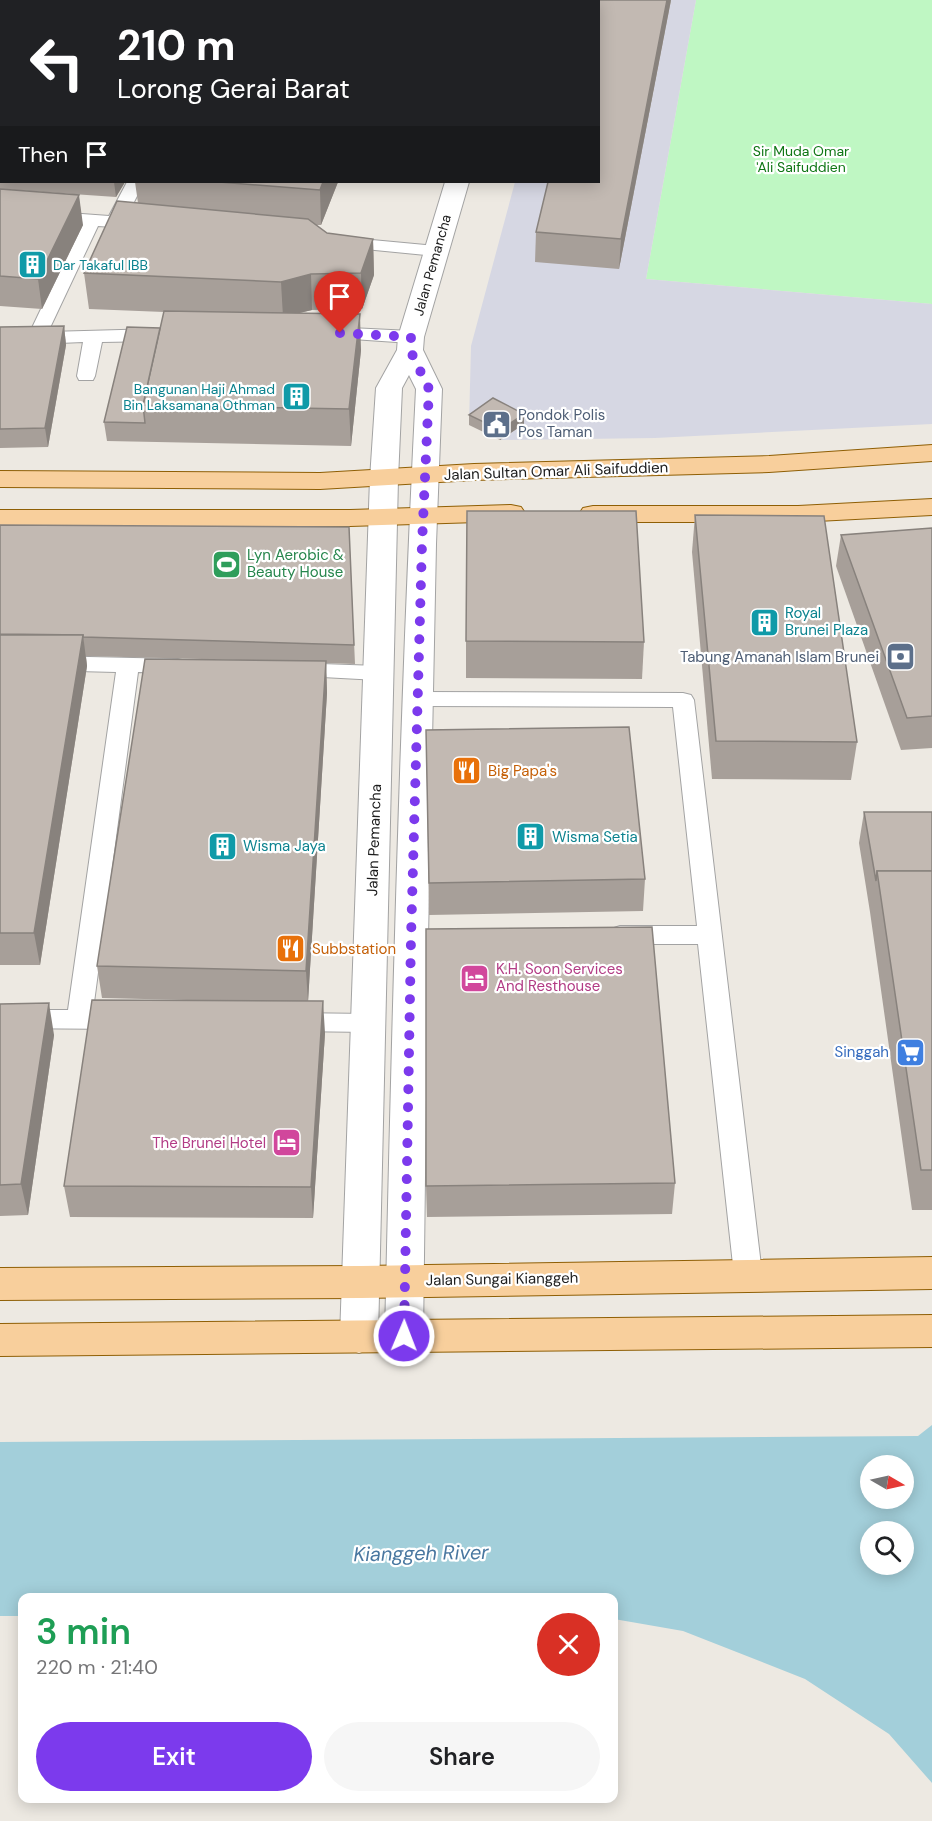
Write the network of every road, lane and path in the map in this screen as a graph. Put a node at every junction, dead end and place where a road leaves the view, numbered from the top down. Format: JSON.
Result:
{"nodes":[{"id":1,"x":134,"y":183,"type":"edge"},
{"id":2,"x":457,"y":183,"type":"edge"},
{"id":3,"x":0,"y":213,"type":"edge"},
{"id":4,"x":92,"y":220,"type":"junction"},
{"id":5,"x":115,"y":222,"type":"junction"},
{"id":6,"x":161,"y":226,"type":"edge"},
{"id":7,"x":324,"y":241,"type":"edge"},
{"id":8,"x":436,"y":251,"type":"junction"},
{"id":9,"x":315,"y":333,"type":"edge"},
{"id":10,"x":0,"y":335,"type":"edge"},
{"id":11,"x":176,"y":335,"type":"edge"},
{"id":12,"x":94,"y":336,"type":"junction"},
{"id":13,"x":36,"y":338,"type":"junction"},
{"id":14,"x":411,"y":343,"type":"junction"},
{"id":15,"x":86,"y":376,"type":"dead end"},
{"id":16,"x":932,"y":453,"type":"edge"},
{"id":17,"x":427,"y":475,"type":"junction"},
{"id":18,"x":0,"y":479,"type":"edge"},
{"id":19,"x":384,"y":479,"type":"junction"},
{"id":20,"x":874,"y":484,"type":"junction"},
{"id":21,"x":932,"y":507,"type":"edge"},
{"id":22,"x":424,"y":514,"type":"junction"},
{"id":23,"x":383,"y":517,"type":"junction"},
{"id":24,"x":0,"y":518,"type":"edge"},
{"id":25,"x":0,"y":662,"type":"edge"},
{"id":26,"x":128,"y":664,"type":"junction"},
{"id":27,"x":200,"y":667,"type":"edge"},
{"id":28,"x":271,"y":669,"type":"edge"},
{"id":29,"x":378,"y":673,"type":"junction"},
{"id":30,"x":418,"y":699,"type":"junction"},
{"id":31,"x":711,"y":934,"type":"junction"},
{"id":32,"x":603,"y":936,"type":"edge"},
{"id":33,"x":0,"y":1019,"type":"edge"},
{"id":34,"x":79,"y":1020,"type":"junction"},
{"id":35,"x":149,"y":1021,"type":"edge"},
{"id":36,"x":265,"y":1022,"type":"edge"},
{"id":37,"x":369,"y":1023,"type":"junction"},
{"id":38,"x":932,"y":1273,"type":"edge"},
{"id":39,"x":748,"y":1275,"type":"junction"},
{"id":40,"x":405,"y":1281,"type":"junction"},
{"id":41,"x":361,"y":1282,"type":"junction"},
{"id":42,"x":0,"y":1284,"type":"edge"},
{"id":43,"x":932,"y":1331,"type":"edge"},
{"id":44,"x":404,"y":1336,"type":"junction"},
{"id":45,"x":359,"y":1337,"type":"junction"},
{"id":46,"x":0,"y":1340,"type":"edge"}],
"edges":[{"from":1,"to":5,"type":"lane"},
{"from":2,"to":8,"type":"street","name":"Jalan Pemancha"},
{"from":3,"to":4,"type":"lane"},
{"from":4,"to":5,"type":"lane"},
{"from":4,"to":13,"type":"lane"},
{"from":5,"to":6,"type":"lane"},
{"from":7,"to":8,"type":"lane"},
{"from":8,"to":14,"type":"street","name":"Jalan Pemancha"},
{"from":9,"to":14,"type":"lane"},
{"from":10,"to":13,"type":"lane"},
{"from":11,"to":12,"type":"lane"},
{"from":12,"to":13,"type":"lane"},
{"from":12,"to":15,"type":"lane"},
{"from":14,"to":17,"type":"street"},
{"from":14,"to":19,"type":"street","name":"Jalan Pemancha"},
{"from":16,"to":20,"type":"main road","name":"Jalan Sultan Omar Ali Saifuddien"},
{"from":17,"to":19,"type":"main road","name":"Jalan Sultan Omar Ali Saifuddien"},
{"from":17,"to":20,"type":"main road","name":"Jalan Sultan Omar Ali Saifuddien"},
{"from":17,"to":22,"type":"street"},
{"from":18,"to":19,"type":"main road","name":"Jalan Sultan Omar Ali Saifuddien"},
{"from":19,"to":23,"type":"street","name":"Jalan Pemancha"},
{"from":20,"to":21,"type":"main road","name":"Jalan Sultan Omar Ali Saifuddien"},
{"from":20,"to":22,"type":"main road","name":"Jalan Sultan Omar Ali Saifuddien"},
{"from":22,"to":23,"type":"main road","name":"Jalan Sultan Omar Ali Saifuddien"},
{"from":22,"to":30,"type":"street"},
{"from":23,"to":24,"type":"main road","name":"Jalan Sultan Omar Ali Saifuddien"},
{"from":23,"to":29,"type":"street","name":"Jalan Pemancha"},
{"from":25,"to":26,"type":"lane"},
{"from":26,"to":27,"type":"lane"},
{"from":26,"to":34,"type":"lane"},
{"from":28,"to":29,"type":"lane"},
{"from":29,"to":37,"type":"street","name":"Jalan Pemancha"},
{"from":30,"to":31,"type":"lane"},
{"from":30,"to":40,"type":"street"},
{"from":31,"to":32,"type":"lane"},
{"from":31,"to":39,"type":"lane"},
{"from":33,"to":34,"type":"lane"},
{"from":34,"to":35,"type":"lane"},
{"from":36,"to":37,"type":"lane"},
{"from":37,"to":41,"type":"street","name":"Jalan Pemancha"},
{"from":38,"to":39,"type":"main road","name":"Jalan Sungai Kianggeh"},
{"from":39,"to":40,"type":"main road","name":"Jalan Sungai Kianggeh"},
{"from":40,"to":41,"type":"main road","name":"Jalan Sungai Kianggeh"},
{"from":40,"to":44,"type":"street"},
{"from":41,"to":42,"type":"main road","name":"Jalan Sungai Kianggeh"},
{"from":41,"to":45,"type":"street","name":"Jalan Pemancha"},
{"from":43,"to":44,"type":"main road"},
{"from":44,"to":45,"type":"main road"},
{"from":45,"to":46,"type":"main road"}]}
